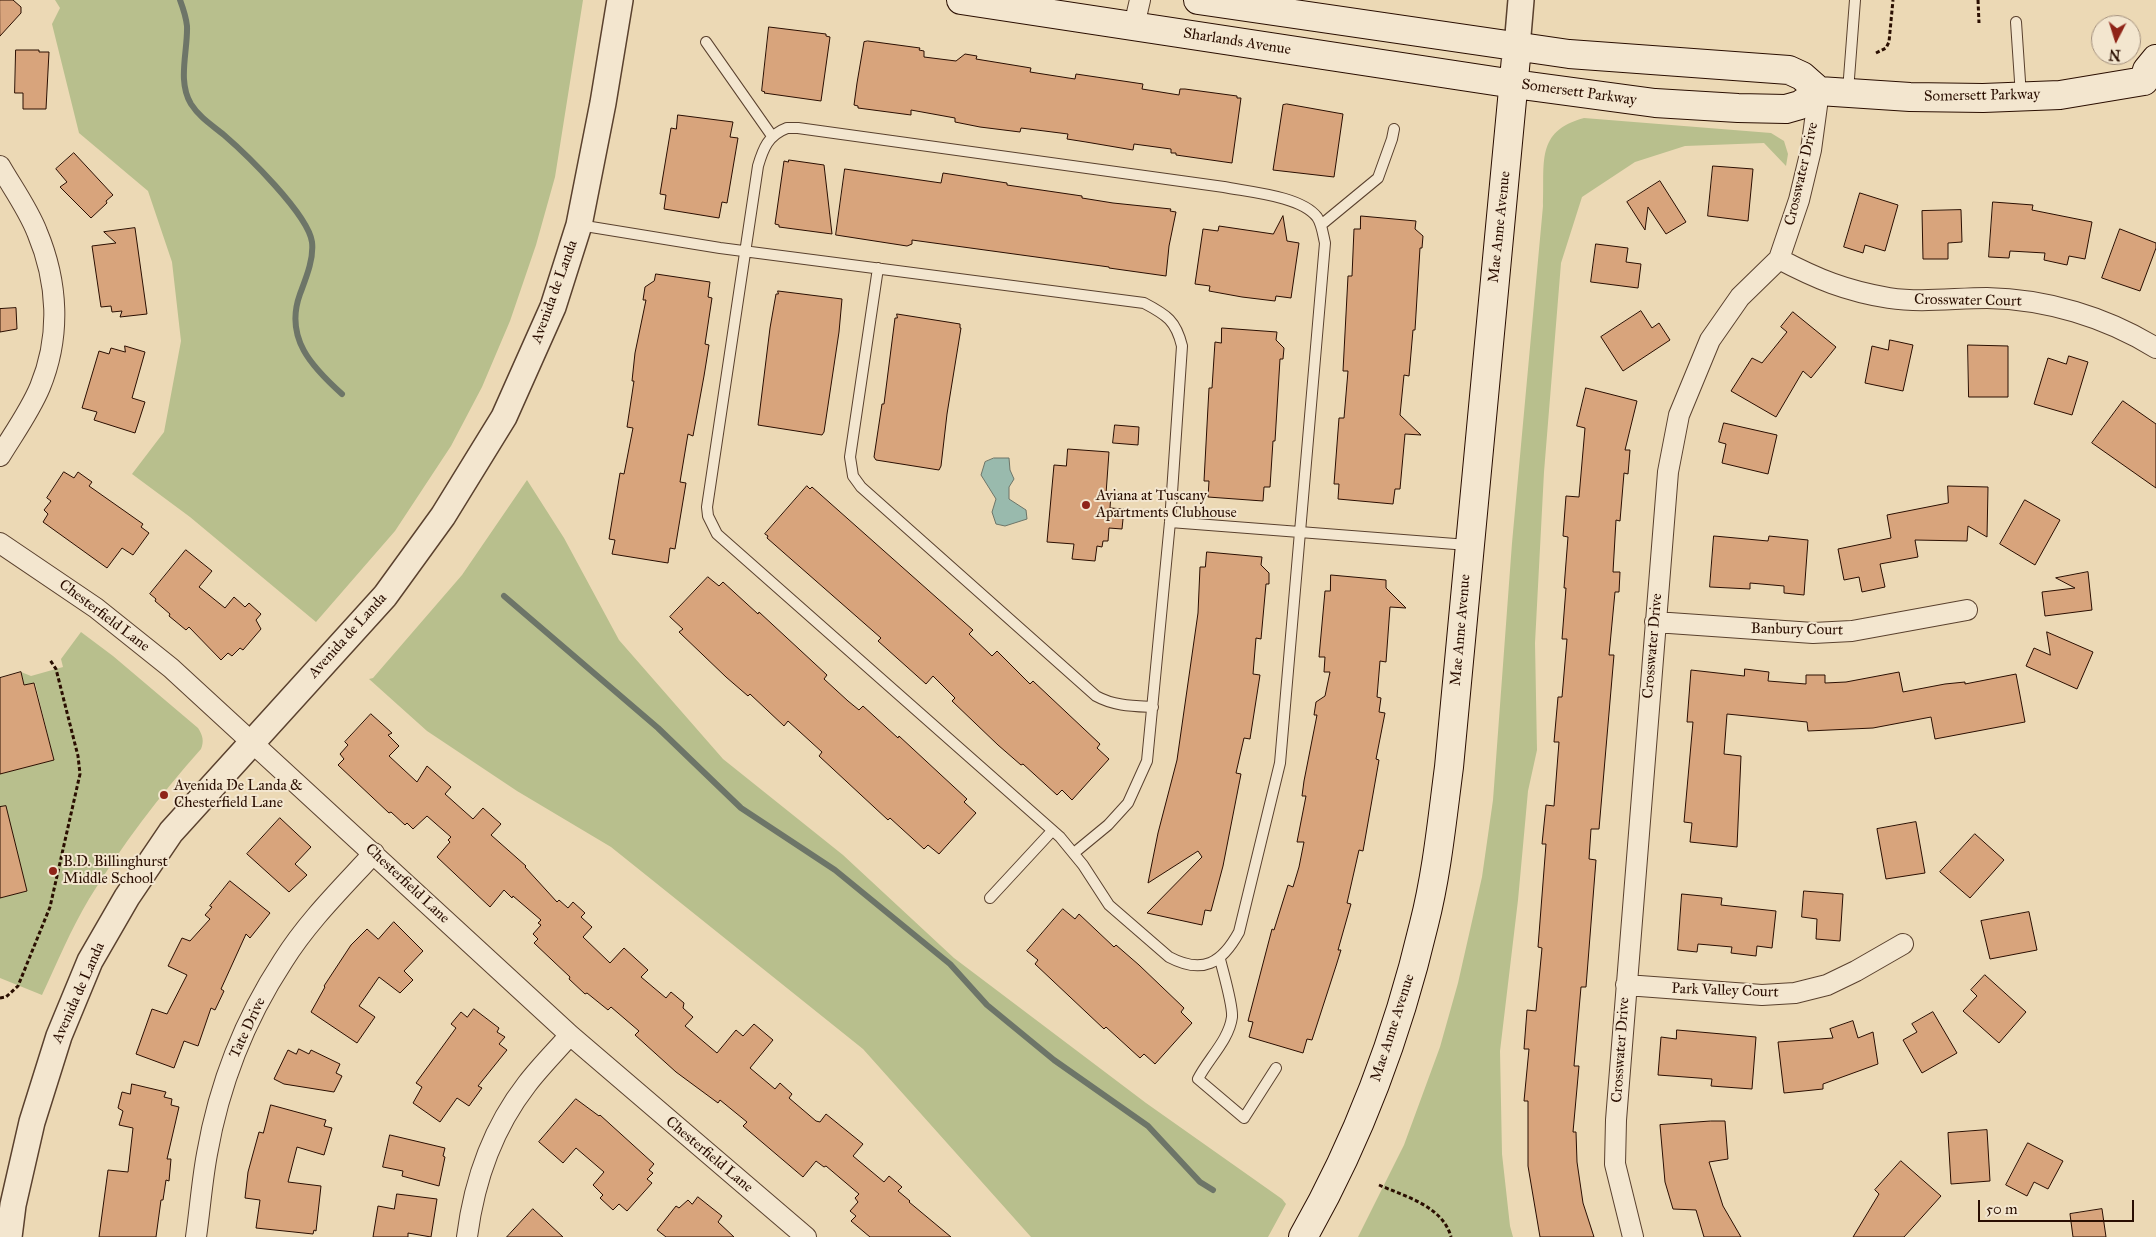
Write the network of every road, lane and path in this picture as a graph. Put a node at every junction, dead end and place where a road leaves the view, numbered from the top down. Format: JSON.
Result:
{"nodes":[{"id":1,"x":620,"y":0,"type":"edge"},
{"id":2,"x":961,"y":0,"type":"edge"},
{"id":3,"x":1140,"y":0,"type":"edge"},
{"id":4,"x":1198,"y":0,"type":"edge"},
{"id":5,"x":1521,"y":0,"type":"edge"},
{"id":6,"x":1855,"y":0,"type":"edge"},
{"id":7,"x":1893,"y":0,"type":"edge"},
{"id":8,"x":1978,"y":0,"type":"edge"},
{"id":9,"x":2016,"y":22,"type":"dead end"},
{"id":10,"x":1979,"y":23,"type":"dead end"},
{"id":11,"x":1134,"y":26,"type":"junction"},
{"id":12,"x":706,"y":42,"type":"dead end"},
{"id":13,"x":1517,"y":46,"type":"junction"},
{"id":14,"x":1876,"y":53,"type":"dead end"},
{"id":15,"x":2152,"y":77,"type":"edge"},
{"id":16,"x":1514,"y":84,"type":"junction"},
{"id":17,"x":1819,"y":91,"type":"junction"},
{"id":18,"x":1848,"y":93,"type":"junction"},
{"id":19,"x":2021,"y":97,"type":"junction"},
{"id":20,"x":1394,"y":129,"type":"dead end"},
{"id":21,"x":772,"y":136,"type":"junction"},
{"id":22,"x":0,"y":166,"type":"edge"},
{"id":23,"x":579,"y":225,"type":"junction"},
{"id":24,"x":1321,"y":226,"type":"junction"},
{"id":25,"x":746,"y":251,"type":"junction"},
{"id":26,"x":1779,"y":259,"type":"junction"},
{"id":27,"x":878,"y":268,"type":"junction"},
{"id":28,"x":2156,"y":348,"type":"edge"},
{"id":29,"x":0,"y":456,"type":"edge"},
{"id":30,"x":1170,"y":522,"type":"junction"},
{"id":31,"x":1299,"y":532,"type":"junction"},
{"id":32,"x":0,"y":543,"type":"edge"},
{"id":33,"x":1468,"y":545,"type":"junction"},
{"id":34,"x":1967,"y":610,"type":"dead end"},
{"id":35,"x":1655,"y":622,"type":"junction"},
{"id":36,"x":50,"y":660,"type":"dead end"},
{"id":37,"x":1153,"y":707,"type":"junction"},
{"id":38,"x":252,"y":741,"type":"junction"},
{"id":39,"x":1052,"y":831,"type":"junction"},
{"id":40,"x":374,"y":853,"type":"junction"},
{"id":41,"x":1074,"y":853,"type":"junction"},
{"id":42,"x":990,"y":898,"type":"dead end"},
{"id":43,"x":1903,"y":944,"type":"dead end"},
{"id":44,"x":1220,"y":959,"type":"junction"},
{"id":45,"x":1626,"y":985,"type":"junction"},
{"id":46,"x":0,"y":998,"type":"edge"},
{"id":47,"x":570,"y":1035,"type":"junction"},
{"id":48,"x":1276,"y":1068,"type":"dead end"},
{"id":49,"x":1379,"y":1185,"type":"dead end"},
{"id":50,"x":9,"y":1237,"type":"edge"},
{"id":51,"x":196,"y":1237,"type":"edge"},
{"id":52,"x":467,"y":1237,"type":"edge"},
{"id":53,"x":806,"y":1237,"type":"edge"},
{"id":54,"x":1303,"y":1237,"type":"edge"},
{"id":55,"x":1451,"y":1237,"type":"edge"},
{"id":56,"x":1633,"y":1237,"type":"edge"}],
"edges":[{"from":1,"to":23,"type":"street","name":"Avenida de Landa"},
{"from":2,"to":11,"type":"main road","name":"Sharlands Avenue"},
{"from":3,"to":11,"type":"street"},
{"from":4,"to":13,"type":"main road"},
{"from":5,"to":13,"type":"street","name":"Mae Anne Avenue"},
{"from":6,"to":18,"type":"lane"},
{"from":7,"to":14,"type":"path"},
{"from":8,"to":10,"type":"path"},
{"from":9,"to":19,"type":"lane"},
{"from":11,"to":16,"type":"main road","name":"Sharlands Avenue"},
{"from":12,"to":21,"type":"lane"},
{"from":13,"to":16,"type":"main road","name":"Mae Anne Avenue"},
{"from":13,"to":17,"type":"main road"},
{"from":15,"to":19,"type":"main road","name":"Somersett Parkway"},
{"from":16,"to":17,"type":"main road","name":"Somersett Parkway"},
{"from":16,"to":33,"type":"main road","name":"Mae Anne Avenue"},
{"from":17,"to":18,"type":"main road","name":"Somersett Parkway"},
{"from":17,"to":26,"type":"street","name":"Crosswater Drive"},
{"from":18,"to":19,"type":"main road","name":"Somersett Parkway"},
{"from":20,"to":24,"type":"lane"},
{"from":21,"to":24,"type":"lane"},
{"from":21,"to":25,"type":"lane"},
{"from":22,"to":29,"type":"street"},
{"from":23,"to":25,"type":"lane"},
{"from":23,"to":38,"type":"street","name":"Avenida de Landa"},
{"from":24,"to":31,"type":"lane"},
{"from":25,"to":27,"type":"lane"},
{"from":25,"to":39,"type":"lane"},
{"from":26,"to":28,"type":"street","name":"Crosswater Court"},
{"from":26,"to":35,"type":"street","name":"Crosswater Drive"},
{"from":27,"to":30,"type":"lane"},
{"from":27,"to":37,"type":"lane"},
{"from":30,"to":31,"type":"lane"},
{"from":30,"to":37,"type":"lane"},
{"from":31,"to":33,"type":"lane"},
{"from":31,"to":44,"type":"lane"},
{"from":32,"to":38,"type":"street","name":"Chesterfield Lane"},
{"from":33,"to":54,"type":"main road","name":"Mae Anne Avenue"},
{"from":34,"to":35,"type":"street","name":"Banbury Court"},
{"from":35,"to":45,"type":"street","name":"Crosswater Drive"},
{"from":36,"to":46,"type":"path"},
{"from":37,"to":41,"type":"lane"},
{"from":38,"to":40,"type":"street","name":"Chesterfield Lane"},
{"from":38,"to":50,"type":"street","name":"Avenida de Landa"},
{"from":39,"to":41,"type":"lane"},
{"from":39,"to":42,"type":"lane"},
{"from":40,"to":47,"type":"street","name":"Chesterfield Lane"},
{"from":40,"to":51,"type":"street","name":"Tate Drive"},
{"from":41,"to":44,"type":"lane"},
{"from":43,"to":45,"type":"street","name":"Park Valley Court"},
{"from":44,"to":48,"type":"lane"},
{"from":45,"to":56,"type":"street","name":"Crosswater Drive"},
{"from":47,"to":52,"type":"street"},
{"from":47,"to":53,"type":"street","name":"Chesterfield Lane"},
{"from":49,"to":55,"type":"path"}]}
